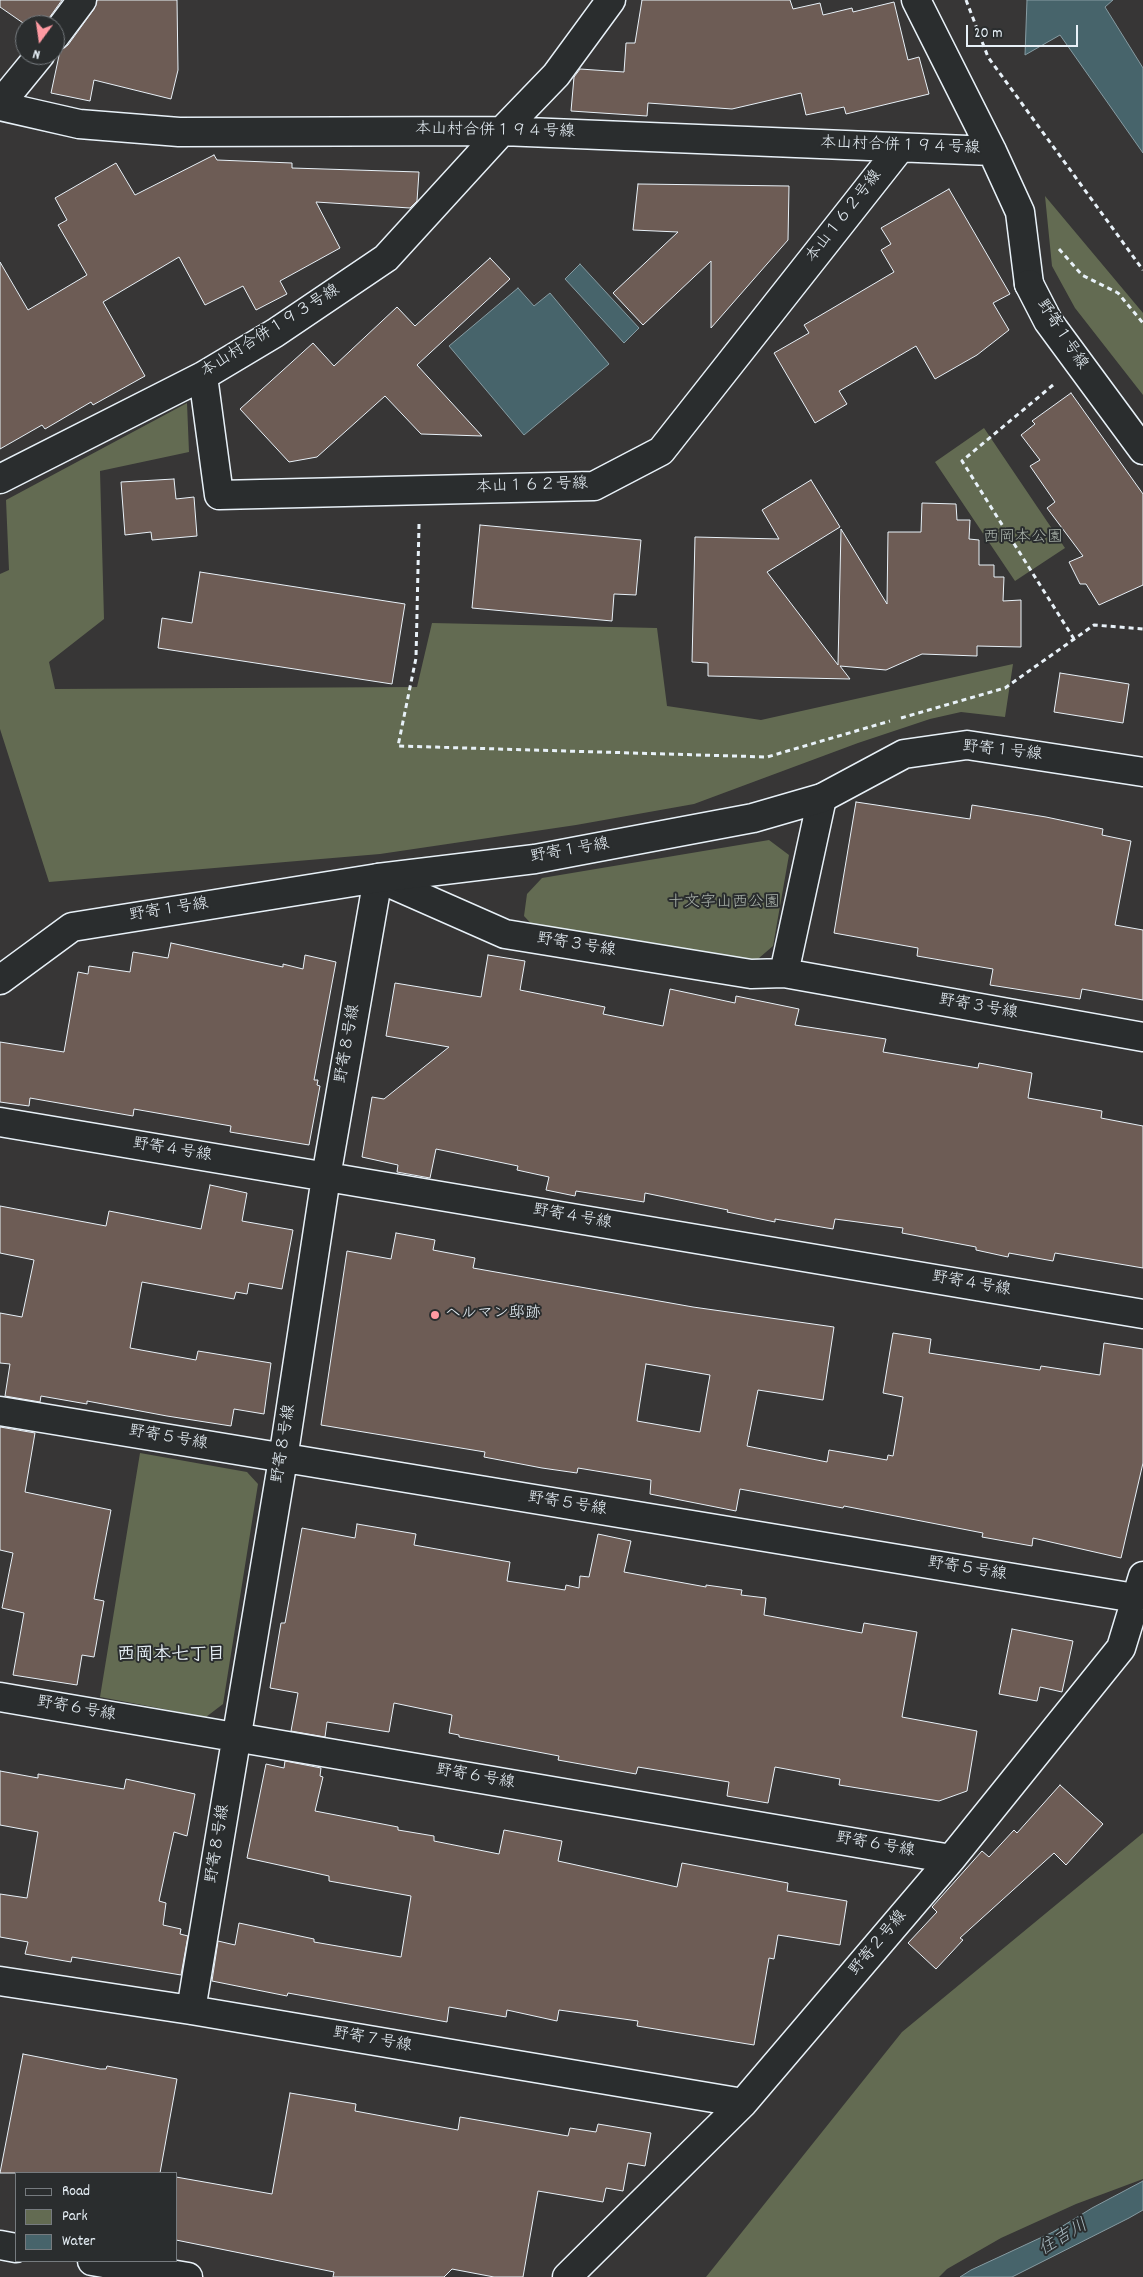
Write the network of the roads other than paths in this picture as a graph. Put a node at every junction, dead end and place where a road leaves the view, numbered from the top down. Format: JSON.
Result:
{"nodes":[{"id":1,"x":82,"y":0,"type":"edge"},
{"id":2,"x":611,"y":0,"type":"edge"},
{"id":3,"x":916,"y":0,"type":"edge"},
{"id":4,"x":65,"y":23,"type":"edge"},
{"id":5,"x":32,"y":65,"type":"edge"},
{"id":6,"x":0,"y":105,"type":"edge"},
{"id":7,"x":502,"y":131,"type":"junction"},
{"id":8,"x":900,"y":148,"type":"junction"},
{"id":9,"x":992,"y":151,"type":"junction"},
{"id":10,"x":203,"y":376,"type":"junction"},
{"id":11,"x":1143,"y":450,"type":"edge"},
{"id":12,"x":0,"y":479,"type":"edge"},
{"id":13,"x":1143,"y":772,"type":"edge"},
{"id":14,"x":822,"y":798,"type":"junction"},
{"id":15,"x":378,"y":878,"type":"junction"},
{"id":16,"x":784,"y":973,"type":"junction"},
{"id":17,"x":0,"y":980,"type":"edge"},
{"id":18,"x":1143,"y":1037,"type":"edge"},
{"id":19,"x":0,"y":1122,"type":"edge"},
{"id":20,"x":326,"y":1177,"type":"junction"},
{"id":21,"x":1143,"y":1314,"type":"edge"},
{"id":22,"x":0,"y":1411,"type":"edge"},
{"id":23,"x":283,"y":1458,"type":"junction"},
{"id":24,"x":1139,"y":1587,"type":"edge"},
{"id":25,"x":0,"y":1697,"type":"edge"},
{"id":26,"x":237,"y":1737,"type":"junction"},
{"id":27,"x":951,"y":1859,"type":"junction"},
{"id":28,"x":0,"y":1981,"type":"edge"},
{"id":29,"x":191,"y":2010,"type":"junction"},
{"id":30,"x":743,"y":2104,"type":"junction"},
{"id":31,"x":0,"y":2245,"type":"edge"},
{"id":32,"x":15,"y":2248,"type":"edge"},
{"id":33,"x":98,"y":2262,"type":"edge"},
{"id":34,"x":188,"y":2277,"type":"edge"},
{"id":35,"x":567,"y":2277,"type":"edge"}],
"edges":[{"from":1,"to":4,"type":"street"},
{"from":2,"to":7,"type":"street","name":"本山村合併１９３号線"},
{"from":3,"to":9,"type":"street","name":"野寄１号線"},
{"from":5,"to":6,"type":"street"},
{"from":6,"to":7,"type":"street","name":"本山村合併１９４号線"},
{"from":7,"to":8,"type":"street","name":"本山村合併１９４号線"},
{"from":7,"to":10,"type":"street","name":"本山村合併１９３号線"},
{"from":8,"to":9,"type":"street","name":"本山村合併１９４号線"},
{"from":8,"to":10,"type":"street","name":"本山１６２号線"},
{"from":9,"to":11,"type":"street","name":"野寄１号線"},
{"from":10,"to":12,"type":"street","name":"本山村合併１９３号線"},
{"from":13,"to":14,"type":"street","name":"野寄１号線"},
{"from":14,"to":15,"type":"street","name":"野寄１号線"},
{"from":14,"to":16,"type":"street"},
{"from":15,"to":16,"type":"street","name":"野寄３号線"},
{"from":15,"to":17,"type":"street","name":"野寄１号線"},
{"from":15,"to":20,"type":"street","name":"野寄８号線"},
{"from":16,"to":18,"type":"street","name":"野寄３号線"},
{"from":19,"to":20,"type":"street","name":"野寄４号線"},
{"from":20,"to":21,"type":"street","name":"野寄４号線"},
{"from":20,"to":23,"type":"street","name":"野寄８号線"},
{"from":22,"to":23,"type":"street","name":"野寄５号線"},
{"from":23,"to":24,"type":"street","name":"野寄５号線"},
{"from":23,"to":26,"type":"street","name":"野寄８号線"},
{"from":24,"to":27,"type":"street","name":"野寄２号線"},
{"from":25,"to":26,"type":"street","name":"野寄６号線"},
{"from":26,"to":27,"type":"street","name":"野寄６号線"},
{"from":26,"to":29,"type":"street","name":"野寄８号線"},
{"from":27,"to":30,"type":"street","name":"野寄２号線"},
{"from":28,"to":29,"type":"street","name":"野寄７号線"},
{"from":29,"to":30,"type":"street","name":"野寄７号線"},
{"from":30,"to":35,"type":"street","name":"野寄２号線"},
{"from":31,"to":32,"type":"street"},
{"from":33,"to":34,"type":"street"}]}
